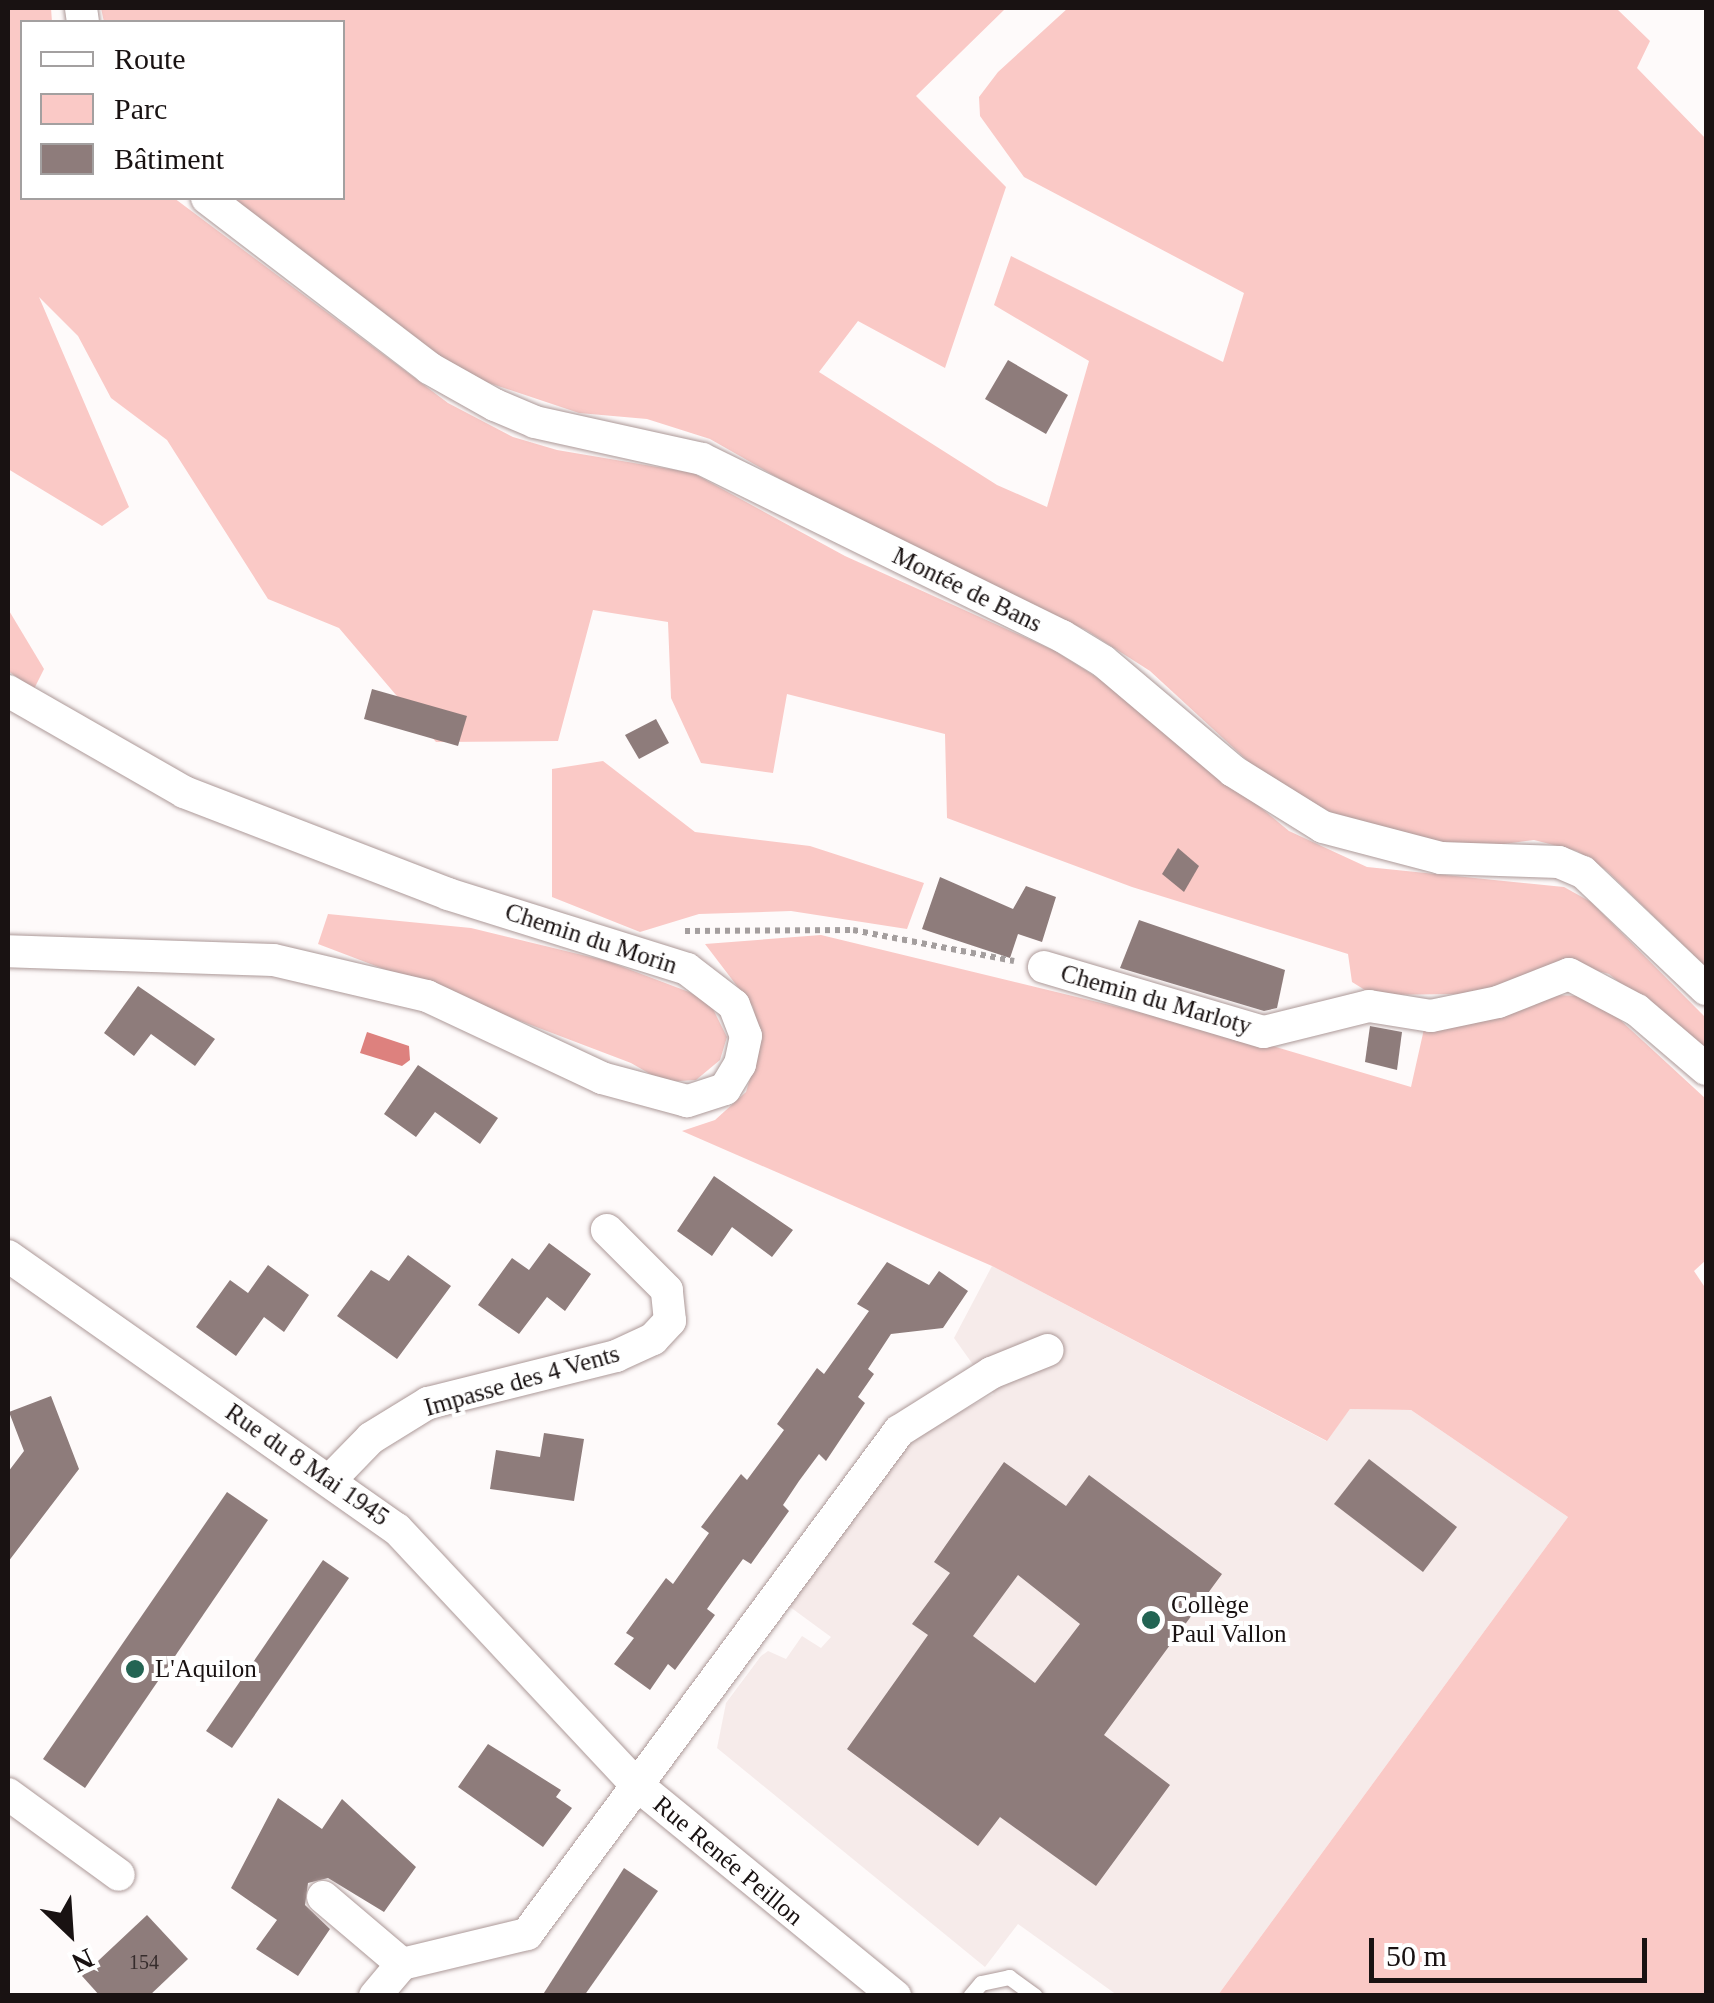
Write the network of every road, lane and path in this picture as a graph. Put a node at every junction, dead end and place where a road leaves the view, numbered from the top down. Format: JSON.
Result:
{"nodes":[{"id":1,"x":210,"y":200,"type":"edge"},
{"id":2,"x":8,"y":691,"type":"edge"},
{"id":3,"x":8,"y":951,"type":"edge"},
{"id":4,"x":646,"y":956,"type":"junction"},
{"id":5,"x":1044,"y":967,"type":"joint"},
{"id":6,"x":1706,"y":989,"type":"edge"},
{"id":7,"x":1706,"y":1069,"type":"edge"},
{"id":8,"x":607,"y":1230,"type":"dead end"},
{"id":9,"x":8,"y":1256,"type":"edge"},
{"id":10,"x":1048,"y":1350,"type":"dead end"},
{"id":11,"x":332,"y":1478,"type":"junction"},
{"id":12,"x":575,"y":1713,"type":"joint"},
{"id":13,"x":636,"y":1784,"type":"junction"},
{"id":14,"x":8,"y":1794,"type":"edge"},
{"id":15,"x":119,"y":1875,"type":"dead end"},
{"id":16,"x":323,"y":1897,"type":"dead end"},
{"id":17,"x":402,"y":1964,"type":"junction"},
{"id":18,"x":376,"y":1996,"type":"edge"},
{"id":19,"x":895,"y":1996,"type":"edge"},
{"id":20,"x":970,"y":1996,"type":"edge"},
{"id":21,"x":1035,"y":1996,"type":"edge"}],
"edges":[{"from":1,"to":6,"type":"street","name":"Montée de Bans"},
{"from":2,"to":4,"type":"street","name":"Chemin du Morin"},
{"from":3,"to":4,"type":"street","name":"Chemin du Morin"},
{"from":4,"to":5,"type":"path"},
{"from":5,"to":7,"type":"street","name":"Chemin du Marloty"},
{"from":8,"to":11,"type":"street","name":"Impasse des 4 Vents"},
{"from":9,"to":11,"type":"street","name":"Rue du 8 Mai 1945"},
{"from":10,"to":13,"type":"street"},
{"from":11,"to":12,"type":"street","name":"Rue du 8 Mai 1945"},
{"from":12,"to":13,"type":"street","name":"Rue Renée Peillon"},
{"from":13,"to":17,"type":"street"},
{"from":13,"to":19,"type":"street","name":"Rue Renée Peillon"},
{"from":14,"to":15,"type":"street"},
{"from":16,"to":17,"type":"street"},
{"from":17,"to":18,"type":"street"},
{"from":20,"to":21,"type":"lane"}]}
